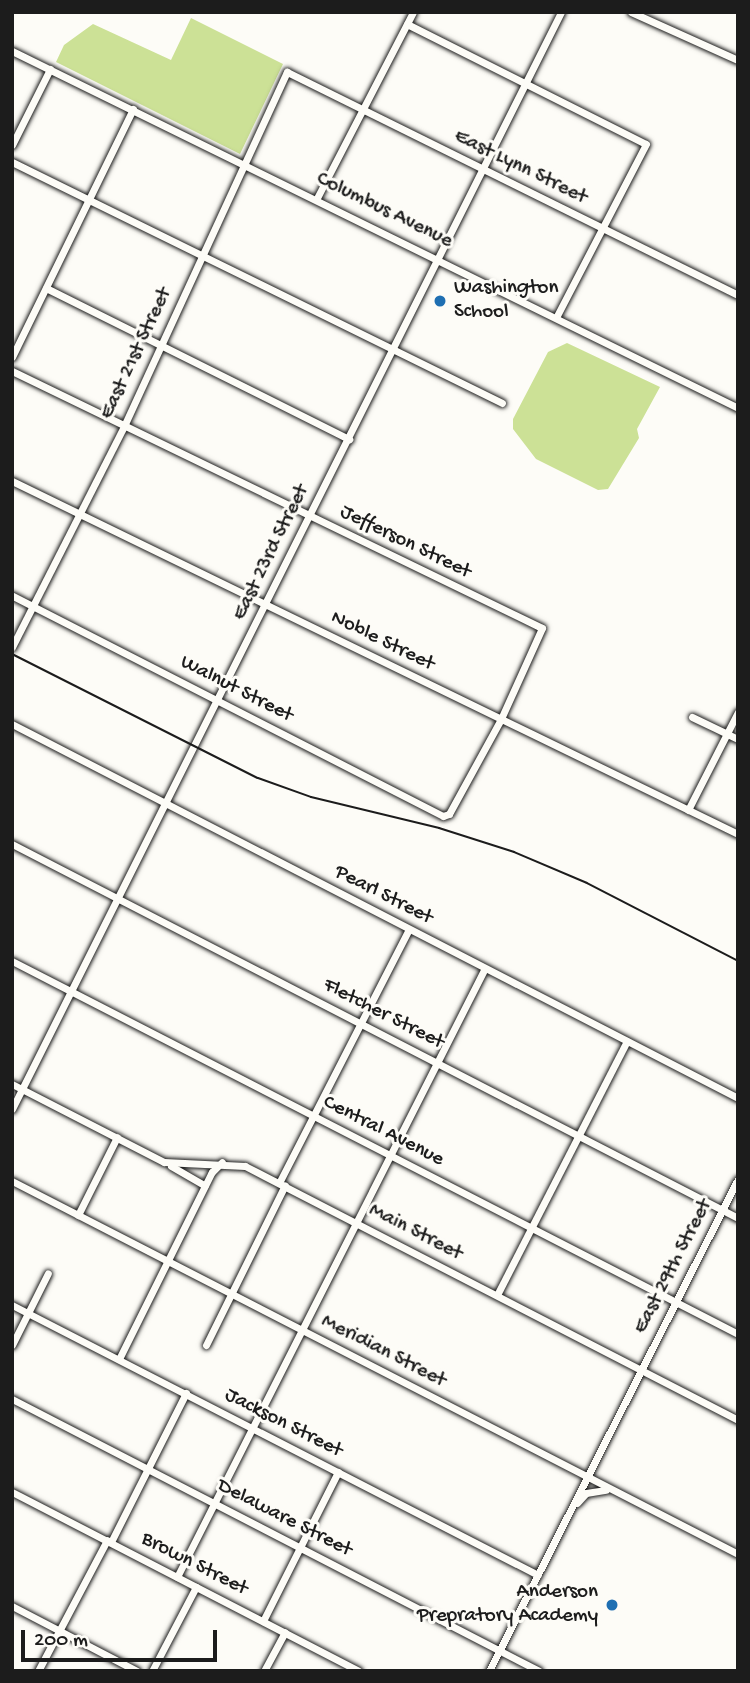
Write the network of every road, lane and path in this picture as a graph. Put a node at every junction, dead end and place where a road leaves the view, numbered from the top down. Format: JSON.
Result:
{"nodes":[{"id":1,"x":413,"y":12,"type":"edge"},
{"id":2,"x":561,"y":12,"type":"edge"},
{"id":3,"x":631,"y":12,"type":"edge"},
{"id":4,"x":407,"y":24,"type":"junction"},
{"id":5,"x":12,"y":51,"type":"edge"},
{"id":6,"x":738,"y":60,"type":"edge"},
{"id":7,"x":50,"y":69,"type":"junction"},
{"id":8,"x":287,"y":72,"type":"joint"},
{"id":9,"x":525,"y":83,"type":"junction"},
{"id":10,"x":133,"y":109,"type":"junction"},
{"id":11,"x":363,"y":110,"type":"junction"},
{"id":12,"x":12,"y":145,"type":"edge"},
{"id":13,"x":12,"y":162,"type":"edge"},
{"id":14,"x":243,"y":162,"type":"junction"},
{"id":15,"x":482,"y":169,"type":"junction"},
{"id":16,"x":317,"y":198,"type":"junction"},
{"id":17,"x":89,"y":200,"type":"junction"},
{"id":18,"x":602,"y":228,"type":"junction"},
{"id":19,"x":202,"y":254,"type":"junction"},
{"id":20,"x":438,"y":257,"type":"junction"},
{"id":21,"x":46,"y":288,"type":"junction"},
{"id":22,"x":738,"y":295,"type":"edge"},
{"id":23,"x":557,"y":316,"type":"junction"},
{"id":24,"x":160,"y":346,"type":"junction"},
{"id":25,"x":392,"y":349,"type":"junction"},
{"id":26,"x":12,"y":357,"type":"edge"},
{"id":27,"x":12,"y":371,"type":"edge"},
{"id":28,"x":502,"y":403,"type":"dead end"},
{"id":29,"x":738,"y":408,"type":"edge"},
{"id":30,"x":124,"y":426,"type":"junction"},
{"id":31,"x":349,"y":439,"type":"junction"},
{"id":32,"x":12,"y":481,"type":"edge"},
{"id":33,"x":80,"y":513,"type":"junction"},
{"id":34,"x":309,"y":517,"type":"junction"},
{"id":35,"x":12,"y":595,"type":"edge"},
{"id":36,"x":266,"y":604,"type":"junction"},
{"id":37,"x":33,"y":606,"type":"junction"},
{"id":38,"x":12,"y":647,"type":"edge"},
{"id":39,"x":218,"y":701,"type":"junction"},
{"id":40,"x":738,"y":712,"type":"edge"},
{"id":41,"x":692,"y":717,"type":"dead end"},
{"id":42,"x":501,"y":719,"type":"junction"},
{"id":43,"x":12,"y":724,"type":"edge"},
{"id":44,"x":727,"y":734,"type":"junction"},
{"id":45,"x":738,"y":739,"type":"edge"},
{"id":46,"x":167,"y":804,"type":"junction"},
{"id":47,"x":688,"y":810,"type":"junction"},
{"id":48,"x":738,"y":834,"type":"edge"},
{"id":49,"x":12,"y":844,"type":"edge"},
{"id":50,"x":120,"y":899,"type":"junction"},
{"id":51,"x":409,"y":929,"type":"junction"},
{"id":52,"x":12,"y":961,"type":"edge"},
{"id":53,"x":485,"y":968,"type":"junction"},
{"id":54,"x":73,"y":992,"type":"junction"},
{"id":55,"x":362,"y":1024,"type":"junction"},
{"id":56,"x":627,"y":1041,"type":"junction"},
{"id":57,"x":437,"y":1063,"type":"junction"},
{"id":58,"x":12,"y":1084,"type":"edge"},
{"id":59,"x":22,"y":1090,"type":"junction"},
{"id":60,"x":738,"y":1098,"type":"edge"},
{"id":61,"x":12,"y":1109,"type":"edge"},
{"id":62,"x":314,"y":1116,"type":"junction"},
{"id":63,"x":579,"y":1135,"type":"junction"},
{"id":64,"x":117,"y":1137,"type":"junction"},
{"id":65,"x":390,"y":1156,"type":"junction"},
{"id":66,"x":223,"y":1161,"type":"junction"},
{"id":67,"x":164,"y":1162,"type":"junction"},
{"id":68,"x":738,"y":1179,"type":"edge"},
{"id":69,"x":12,"y":1181,"type":"edge"},
{"id":70,"x":282,"y":1184,"type":"junction"},
{"id":71,"x":205,"y":1186,"type":"junction"},
{"id":72,"x":722,"y":1210,"type":"junction"},
{"id":73,"x":78,"y":1215,"type":"junction"},
{"id":74,"x":738,"y":1218,"type":"edge"},
{"id":75,"x":356,"y":1223,"type":"junction"},
{"id":76,"x":531,"y":1228,"type":"junction"},
{"id":77,"x":168,"y":1261,"type":"junction"},
{"id":78,"x":48,"y":1273,"type":"dead end"},
{"id":79,"x":231,"y":1293,"type":"junction"},
{"id":80,"x":497,"y":1294,"type":"junction"},
{"id":81,"x":676,"y":1302,"type":"junction"},
{"id":82,"x":12,"y":1305,"type":"edge"},
{"id":83,"x":29,"y":1313,"type":"junction"},
{"id":84,"x":302,"y":1330,"type":"junction"},
{"id":85,"x":738,"y":1334,"type":"edge"},
{"id":86,"x":12,"y":1345,"type":"edge"},
{"id":87,"x":206,"y":1345,"type":"dead end"},
{"id":88,"x":119,"y":1359,"type":"junction"},
{"id":89,"x":641,"y":1370,"type":"junction"},
{"id":90,"x":186,"y":1393,"type":"junction"},
{"id":91,"x":12,"y":1399,"type":"edge"},
{"id":92,"x":738,"y":1420,"type":"edge"},
{"id":93,"x":253,"y":1427,"type":"junction"},
{"id":94,"x":147,"y":1469,"type":"junction"},
{"id":95,"x":338,"y":1472,"type":"junction"},
{"id":96,"x":587,"y":1478,"type":"junction"},
{"id":97,"x":12,"y":1492,"type":"edge"},
{"id":98,"x":618,"y":1493,"type":"junction"},
{"id":99,"x":215,"y":1503,"type":"junction"},
{"id":100,"x":567,"y":1517,"type":"junction"},
{"id":101,"x":109,"y":1541,"type":"junction"},
{"id":102,"x":300,"y":1547,"type":"junction"},
{"id":103,"x":738,"y":1554,"type":"edge"},
{"id":104,"x":538,"y":1575,"type":"junction"},
{"id":105,"x":177,"y":1577,"type":"junction"},
{"id":106,"x":196,"y":1587,"type":"junction"},
{"id":107,"x":12,"y":1606,"type":"edge"},
{"id":108,"x":263,"y":1621,"type":"junction"},
{"id":109,"x":59,"y":1631,"type":"junction"},
{"id":110,"x":285,"y":1632,"type":"junction"},
{"id":111,"x":500,"y":1650,"type":"junction"},
{"id":112,"x":38,"y":1671,"type":"edge"},
{"id":113,"x":136,"y":1671,"type":"edge"},
{"id":114,"x":152,"y":1671,"type":"edge"},
{"id":115,"x":264,"y":1671,"type":"edge"},
{"id":116,"x":359,"y":1671,"type":"edge"},
{"id":117,"x":489,"y":1671,"type":"edge"},
{"id":118,"x":539,"y":1671,"type":"edge"}],
"edges":[{"from":1,"to":4,"type":"street"},
{"from":2,"to":9,"type":"street","name":"East 23rd Street"},
{"from":3,"to":6,"type":"street"},
{"from":4,"to":9,"type":"street"},
{"from":4,"to":11,"type":"street"},
{"from":5,"to":7,"type":"street","name":"Columbus Avenue"},
{"from":7,"to":10,"type":"street","name":"Columbus Avenue"},
{"from":7,"to":12,"type":"street"},
{"from":8,"to":11,"type":"street","name":"East Lynn Street"},
{"from":8,"to":14,"type":"street","name":"East 21st Street"},
{"from":9,"to":15,"type":"street","name":"East 23rd Street"},
{"from":9,"to":18,"type":"street"},
{"from":10,"to":14,"type":"street","name":"Columbus Avenue"},
{"from":10,"to":17,"type":"street"},
{"from":11,"to":15,"type":"street","name":"East Lynn Street"},
{"from":11,"to":16,"type":"street"},
{"from":13,"to":17,"type":"street"},
{"from":14,"to":16,"type":"street","name":"Columbus Avenue"},
{"from":14,"to":19,"type":"street","name":"East 21st Street"},
{"from":15,"to":18,"type":"street","name":"East Lynn Street"},
{"from":15,"to":20,"type":"street","name":"East 23rd Street"},
{"from":16,"to":20,"type":"street","name":"Columbus Avenue"},
{"from":17,"to":19,"type":"street"},
{"from":17,"to":21,"type":"street"},
{"from":18,"to":22,"type":"street","name":"East Lynn Street"},
{"from":18,"to":23,"type":"street"},
{"from":19,"to":24,"type":"street","name":"East 21st Street"},
{"from":19,"to":25,"type":"street"},
{"from":20,"to":23,"type":"street","name":"Columbus Avenue"},
{"from":20,"to":25,"type":"street","name":"East 23rd Street"},
{"from":21,"to":24,"type":"street"},
{"from":21,"to":26,"type":"street"},
{"from":23,"to":29,"type":"street","name":"Columbus Avenue"},
{"from":24,"to":30,"type":"street","name":"East 21st Street"},
{"from":24,"to":31,"type":"street"},
{"from":25,"to":28,"type":"street"},
{"from":25,"to":31,"type":"street","name":"East 23rd Street"},
{"from":27,"to":30,"type":"street","name":"Jefferson Street"},
{"from":30,"to":33,"type":"street","name":"East 21st Street"},
{"from":30,"to":34,"type":"street","name":"Jefferson Street"},
{"from":31,"to":34,"type":"street","name":"East 23rd Street"},
{"from":32,"to":33,"type":"street","name":"Noble Street"},
{"from":33,"to":36,"type":"street","name":"Noble Street"},
{"from":33,"to":37,"type":"street","name":"East 21st Street"},
{"from":34,"to":36,"type":"street","name":"East 23rd Street"},
{"from":34,"to":42,"type":"street","name":"Jefferson Street"},
{"from":35,"to":37,"type":"street","name":"Walnut Street"},
{"from":36,"to":39,"type":"street","name":"East 23rd Street"},
{"from":36,"to":42,"type":"street","name":"Noble Street"},
{"from":37,"to":38,"type":"street","name":"East 21st Street"},
{"from":37,"to":39,"type":"street","name":"Walnut Street"},
{"from":39,"to":42,"type":"street","name":"Walnut Street"},
{"from":39,"to":46,"type":"street","name":"East 23rd Street"},
{"from":40,"to":44,"type":"street"},
{"from":41,"to":44,"type":"street"},
{"from":42,"to":47,"type":"street","name":"Noble Street"},
{"from":43,"to":46,"type":"street","name":"Pearl Street"},
{"from":44,"to":45,"type":"street"},
{"from":44,"to":47,"type":"street"},
{"from":46,"to":50,"type":"street","name":"East 23rd Street"},
{"from":46,"to":51,"type":"street","name":"Pearl Street"},
{"from":47,"to":48,"type":"street","name":"Noble Street"},
{"from":49,"to":50,"type":"street","name":"Fletcher Street"},
{"from":50,"to":54,"type":"street","name":"East 23rd Street"},
{"from":50,"to":55,"type":"street","name":"Fletcher Street"},
{"from":51,"to":53,"type":"street","name":"Pearl Street"},
{"from":51,"to":55,"type":"street"},
{"from":52,"to":54,"type":"street","name":"Central Avenue"},
{"from":53,"to":56,"type":"street","name":"Pearl Street"},
{"from":53,"to":57,"type":"street"},
{"from":54,"to":59,"type":"street","name":"East 23rd Street"},
{"from":54,"to":62,"type":"street","name":"Central Avenue"},
{"from":55,"to":57,"type":"street","name":"Fletcher Street"},
{"from":55,"to":62,"type":"street"},
{"from":56,"to":60,"type":"street","name":"Pearl Street"},
{"from":56,"to":63,"type":"street"},
{"from":57,"to":63,"type":"street","name":"Fletcher Street"},
{"from":57,"to":65,"type":"street"},
{"from":58,"to":59,"type":"street","name":"Main Street"},
{"from":59,"to":61,"type":"street","name":"East 23rd Street"},
{"from":59,"to":64,"type":"street","name":"Main Street"},
{"from":62,"to":65,"type":"street","name":"Central Avenue"},
{"from":62,"to":70,"type":"street"},
{"from":63,"to":72,"type":"street","name":"Fletcher Street"},
{"from":63,"to":76,"type":"street"},
{"from":64,"to":67,"type":"street","name":"Main Street"},
{"from":64,"to":73,"type":"street"},
{"from":65,"to":75,"type":"street"},
{"from":65,"to":76,"type":"street","name":"Central Avenue"},
{"from":66,"to":67,"type":"street","name":"Main Street"},
{"from":66,"to":70,"type":"street","name":"Main Street"},
{"from":66,"to":71,"type":"street"},
{"from":67,"to":71,"type":"street","name":"Main Street"},
{"from":68,"to":72,"type":"street","name":"East 29th Street"},
{"from":69,"to":73,"type":"street","name":"Meridian Street"},
{"from":70,"to":75,"type":"street","name":"Main Street"},
{"from":70,"to":79,"type":"street"},
{"from":71,"to":77,"type":"street"},
{"from":72,"to":74,"type":"street","name":"Fletcher Street"},
{"from":72,"to":81,"type":"street","name":"East 29th Street"},
{"from":73,"to":77,"type":"street","name":"Meridian Street"},
{"from":75,"to":80,"type":"street","name":"Main Street"},
{"from":75,"to":84,"type":"street"},
{"from":76,"to":80,"type":"street"},
{"from":76,"to":81,"type":"street","name":"Central Avenue"},
{"from":77,"to":79,"type":"street","name":"Meridian Street"},
{"from":77,"to":88,"type":"street"},
{"from":78,"to":83,"type":"street"},
{"from":79,"to":84,"type":"street","name":"Meridian Street"},
{"from":79,"to":87,"type":"street"},
{"from":80,"to":89,"type":"street","name":"Main Street"},
{"from":81,"to":85,"type":"street","name":"Central Avenue"},
{"from":81,"to":89,"type":"street","name":"East 29th Street"},
{"from":82,"to":83,"type":"street","name":"Jackson Street"},
{"from":83,"to":86,"type":"street"},
{"from":83,"to":88,"type":"street","name":"Jackson Street"},
{"from":84,"to":93,"type":"street"},
{"from":84,"to":96,"type":"street","name":"Meridian Street"},
{"from":88,"to":90,"type":"street","name":"Jackson Street"},
{"from":89,"to":92,"type":"street","name":"Main Street"},
{"from":89,"to":96,"type":"street","name":"East 29th Street"},
{"from":90,"to":93,"type":"street","name":"Jackson Street"},
{"from":90,"to":94,"type":"street"},
{"from":91,"to":94,"type":"street","name":"Delaware Street"},
{"from":93,"to":95,"type":"street","name":"Jackson Street"},
{"from":93,"to":99,"type":"street"},
{"from":94,"to":99,"type":"street","name":"Delaware Street"},
{"from":94,"to":101,"type":"street"},
{"from":95,"to":102,"type":"street"},
{"from":95,"to":104,"type":"street","name":"Jackson Street"},
{"from":96,"to":98,"type":"street","name":"Meridian Street"},
{"from":96,"to":100,"type":"street","name":"East 29th Street"},
{"from":97,"to":101,"type":"street","name":"Brown Street"},
{"from":98,"to":100,"type":"street"},
{"from":98,"to":103,"type":"street","name":"Meridian Street"},
{"from":99,"to":102,"type":"street","name":"Delaware Street"},
{"from":99,"to":105,"type":"street"},
{"from":100,"to":104,"type":"street","name":"East 29th Street"},
{"from":101,"to":105,"type":"street","name":"Brown Street"},
{"from":101,"to":109,"type":"street"},
{"from":102,"to":108,"type":"street"},
{"from":102,"to":111,"type":"street","name":"Delaware Street"},
{"from":104,"to":111,"type":"street","name":"East 29th Street"},
{"from":105,"to":106,"type":"street","name":"Brown Street"},
{"from":106,"to":108,"type":"street","name":"Brown Street"},
{"from":106,"to":114,"type":"street"},
{"from":107,"to":109,"type":"street"},
{"from":108,"to":110,"type":"street","name":"Brown Street"},
{"from":109,"to":112,"type":"street"},
{"from":109,"to":113,"type":"street"},
{"from":110,"to":115,"type":"street"},
{"from":110,"to":116,"type":"street","name":"Brown Street"},
{"from":111,"to":117,"type":"street","name":"East 29th Street"},
{"from":111,"to":118,"type":"street","name":"Delaware Street"}]}
